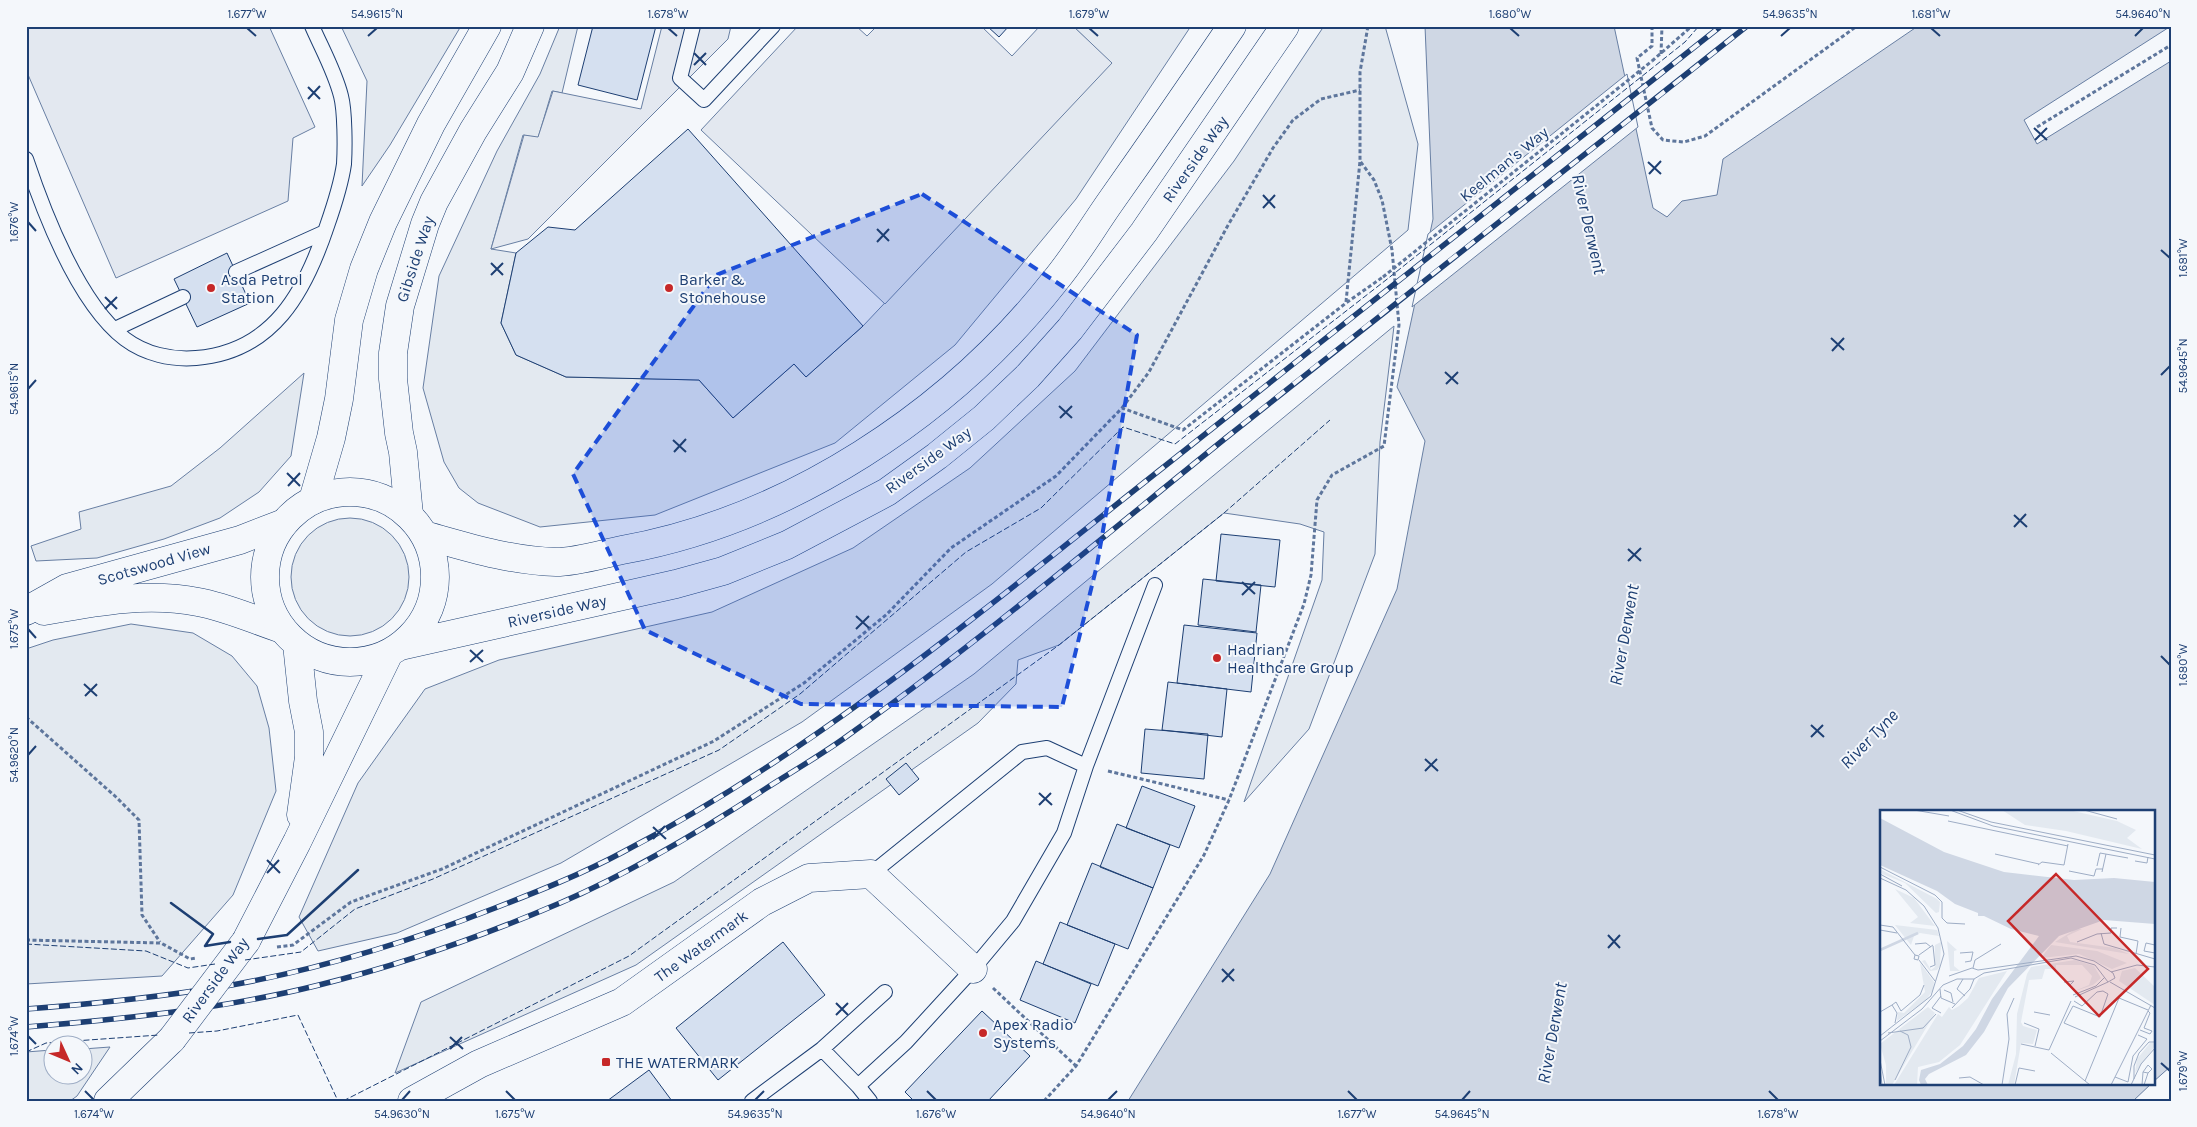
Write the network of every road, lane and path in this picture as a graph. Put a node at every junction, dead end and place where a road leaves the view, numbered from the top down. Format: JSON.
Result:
{"nodes":[{"id":1,"x":312,"y":26,"type":"edge"},
{"id":2,"x":487,"y":26,"type":"edge"},
{"id":3,"x":530,"y":26,"type":"edge"},
{"id":4,"x":693,"y":26,"type":"edge"},
{"id":5,"x":773,"y":26,"type":"edge"},
{"id":6,"x":1232,"y":26,"type":"edge"},
{"id":7,"x":1285,"y":26,"type":"edge"},
{"id":8,"x":1368,"y":26,"type":"edge"},
{"id":9,"x":1652,"y":26,"type":"edge"},
{"id":10,"x":1662,"y":26,"type":"edge"},
{"id":11,"x":1692,"y":26,"type":"edge"},
{"id":12,"x":1857,"y":26,"type":"edge"},
{"id":13,"x":2171,"y":45,"type":"edge"},
{"id":14,"x":1661,"y":54,"type":"junction"},
{"id":15,"x":1360,"y":90,"type":"junction"},
{"id":16,"x":2037,"y":127,"type":"dead end"},
{"id":17,"x":26,"y":159,"type":"edge"},
{"id":18,"x":1360,"y":161,"type":"junction"},
{"id":19,"x":325,"y":232,"type":"junction"},
{"id":20,"x":236,"y":272,"type":"dead end"},
{"id":21,"x":182,"y":297,"type":"dead end"},
{"id":22,"x":1346,"y":303,"type":"junction"},
{"id":23,"x":115,"y":329,"type":"junction"},
{"id":24,"x":1122,"y":408,"type":"junction"},
{"id":25,"x":313,"y":500,"type":"junction"},
{"id":26,"x":284,"y":523,"type":"junction"},
{"id":27,"x":417,"y":525,"type":"junction"},
{"id":28,"x":1154,"y":585,"type":"dead end"},
{"id":29,"x":26,"y":610,"type":"edge"},
{"id":30,"x":26,"y":614,"type":"edge"},
{"id":31,"x":290,"y":636,"type":"junction"},
{"id":32,"x":395,"y":649,"type":"junction"},
{"id":33,"x":26,"y":717,"type":"edge"},
{"id":34,"x":1086,"y":766,"type":"junction"},
{"id":35,"x":1229,"y":800,"type":"junction"},
{"id":36,"x":297,"y":842,"type":"junction"},
{"id":37,"x":871,"y":874,"type":"junction"},
{"id":38,"x":351,"y":902,"type":"dead end"},
{"id":39,"x":26,"y":940,"type":"edge"},
{"id":40,"x":973,"y":969,"type":"junction"},
{"id":41,"x":885,"y":992,"type":"dead end"},
{"id":42,"x":822,"y":1050,"type":"junction"},
{"id":43,"x":1076,"y":1066,"type":"junction"},
{"id":44,"x":858,"y":1086,"type":"junction"},
{"id":45,"x":108,"y":1101,"type":"edge"},
{"id":46,"x":412,"y":1101,"type":"edge"},
{"id":47,"x":752,"y":1101,"type":"edge"},
{"id":48,"x":870,"y":1101,"type":"edge"},
{"id":49,"x":1044,"y":1101,"type":"edge"}],
"edges":[{"from":1,"to":19,"type":"lane"},
{"from":2,"to":25,"type":"main road"},
{"from":3,"to":27,"type":"main road","name":"Gibside Way"},
{"from":4,"to":5,"type":"lane"},
{"from":6,"to":27,"type":"main road"},
{"from":7,"to":32,"type":"main road","name":"Riverside Way"},
{"from":8,"to":15,"type":"path"},
{"from":9,"to":12,"type":"path"},
{"from":10,"to":14,"type":"path"},
{"from":11,"to":14,"type":"path","name":"Keelman's Way"},
{"from":13,"to":16,"type":"path"},
{"from":14,"to":22,"type":"path","name":"Keelman's Way","bridge":true},
{"from":15,"to":18,"type":"path"},
{"from":15,"to":24,"type":"path"},
{"from":17,"to":23,"type":"lane"},
{"from":18,"to":22,"type":"path"},
{"from":18,"to":35,"type":"path"},
{"from":19,"to":20,"type":"lane"},
{"from":19,"to":23,"type":"lane"},
{"from":21,"to":23,"type":"lane"},
{"from":22,"to":24,"type":"path","name":"Keelman's Way"},
{"from":24,"to":38,"type":"path"},
{"from":25,"to":26,"type":"main road"},
{"from":25,"to":27,"type":"main road"},
{"from":26,"to":29,"type":"main road","name":"Scotswood View"},
{"from":26,"to":31,"type":"main road"},
{"from":27,"to":32,"type":"main road"},
{"from":28,"to":34,"type":"lane"},
{"from":30,"to":31,"type":"main road","name":"Scotswood View"},
{"from":31,"to":32,"type":"main road"},
{"from":31,"to":36,"type":"main road","name":"Riverside Way"},
{"from":32,"to":36,"type":"main road","name":"Riverside Way"},
{"from":33,"to":39,"type":"path"},
{"from":34,"to":35,"type":"path"},
{"from":34,"to":37,"type":"lane"},
{"from":34,"to":40,"type":"lane"},
{"from":35,"to":43,"type":"path"},
{"from":36,"to":45,"type":"main road","name":"Riverside Way","bridge":true},
{"from":37,"to":40,"type":"main road"},
{"from":37,"to":46,"type":"main road","name":"The Watermark"},
{"from":40,"to":43,"type":"path"},
{"from":40,"to":44,"type":"lane"},
{"from":41,"to":42,"type":"lane"},
{"from":42,"to":44,"type":"lane"},
{"from":42,"to":47,"type":"lane"},
{"from":43,"to":49,"type":"path"},
{"from":44,"to":48,"type":"lane"}]}
